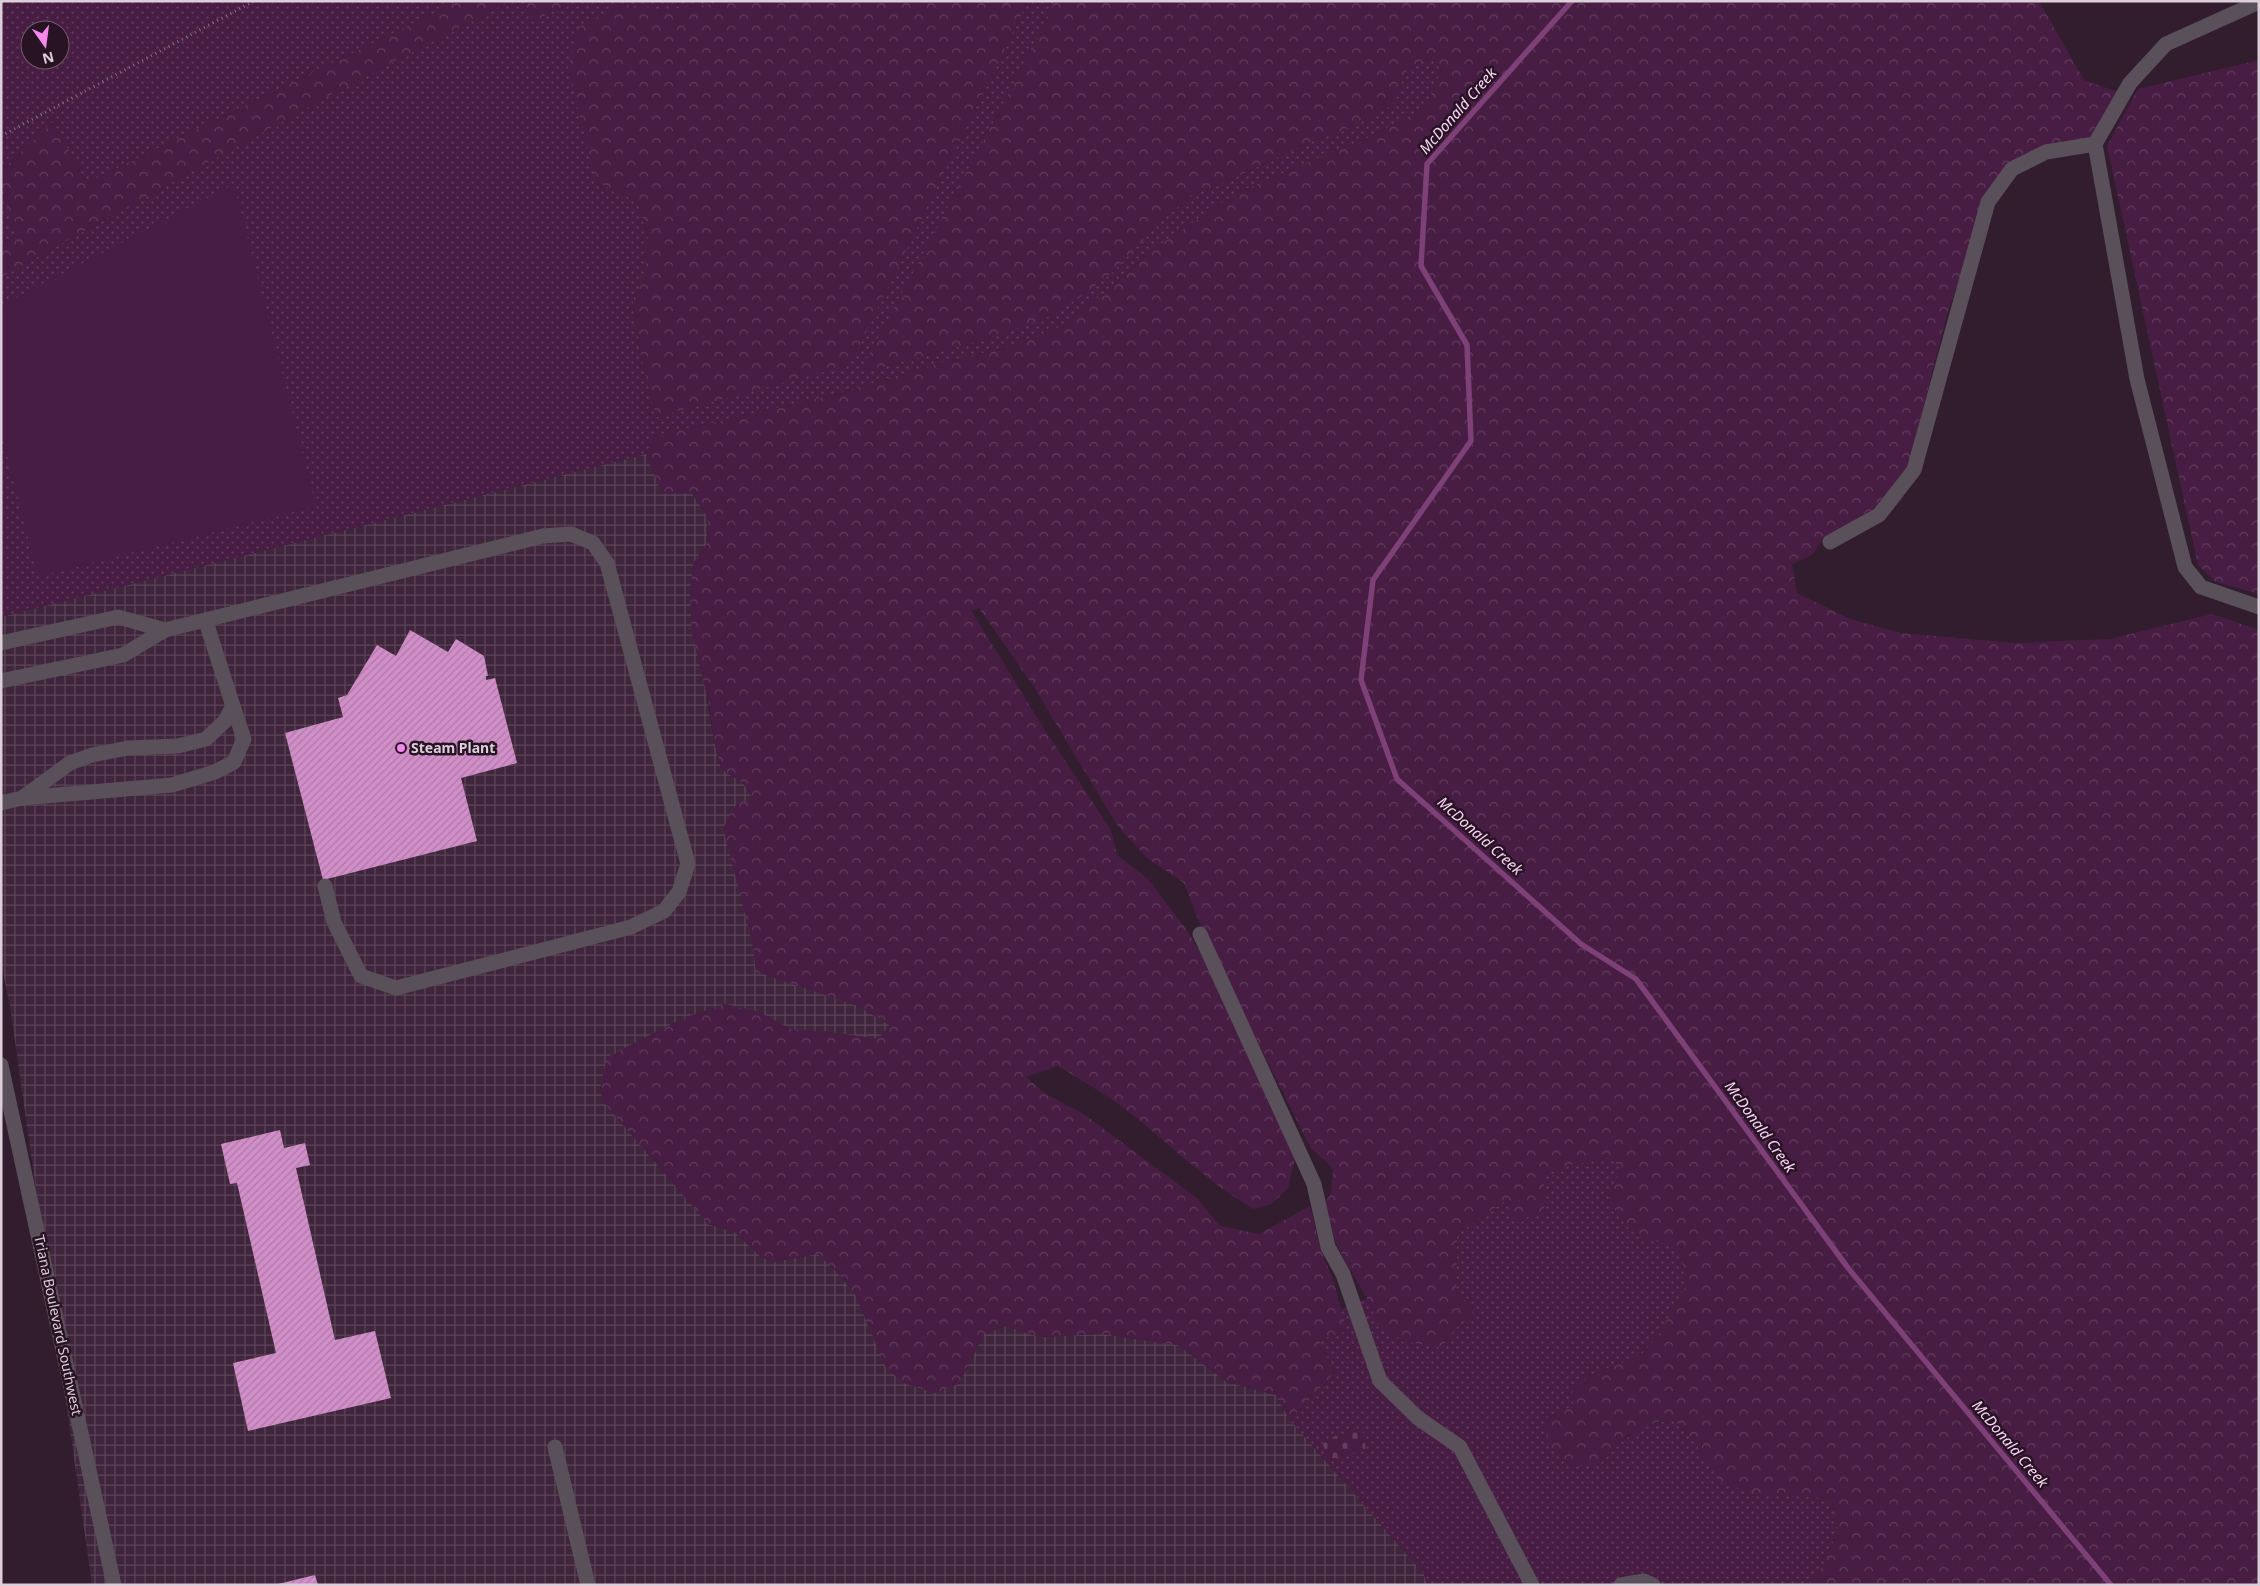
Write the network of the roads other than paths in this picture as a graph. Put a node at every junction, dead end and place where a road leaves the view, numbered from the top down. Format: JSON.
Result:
{"nodes":[{"id":1,"x":2259,"y":2,"type":"edge"},
{"id":2,"x":2095,"y":144,"type":"junction"},
{"id":3,"x":1830,"y":542,"type":"dead end"},
{"id":4,"x":2259,"y":608,"type":"edge"},
{"id":5,"x":206,"y":622,"type":"junction"},
{"id":6,"x":165,"y":630,"type":"junction"},
{"id":7,"x":1,"y":643,"type":"edge"},
{"id":8,"x":1,"y":681,"type":"edge"},
{"id":9,"x":233,"y":706,"type":"junction"},
{"id":10,"x":22,"y":798,"type":"junction"},
{"id":11,"x":1,"y":803,"type":"edge"},
{"id":12,"x":325,"y":886,"type":"dead end"},
{"id":13,"x":1200,"y":934,"type":"dead end"},
{"id":14,"x":1,"y":1065,"type":"edge"},
{"id":15,"x":555,"y":1447,"type":"dead end"},
{"id":16,"x":114,"y":1585,"type":"edge"},
{"id":17,"x":588,"y":1585,"type":"edge"},
{"id":18,"x":1532,"y":1585,"type":"edge"},
{"id":19,"x":1621,"y":1585,"type":"edge"},
{"id":20,"x":1653,"y":1585,"type":"edge"}],
"edges":[{"from":1,"to":2,"type":"street"},
{"from":2,"to":3,"type":"street"},
{"from":2,"to":4,"type":"street"},
{"from":5,"to":6,"type":"street"},
{"from":5,"to":9,"type":"street"},
{"from":5,"to":12,"type":"street"},
{"from":6,"to":7,"type":"street"},
{"from":6,"to":8,"type":"street"},
{"from":9,"to":10,"type":"street"},
{"from":9,"to":10,"type":"street"},
{"from":10,"to":11,"type":"street"},
{"from":13,"to":18,"type":"street"},
{"from":14,"to":16,"type":"street","name":"Triana Boulevard Southwest"},
{"from":15,"to":17,"type":"street"},
{"from":19,"to":20,"type":"street"}]}
